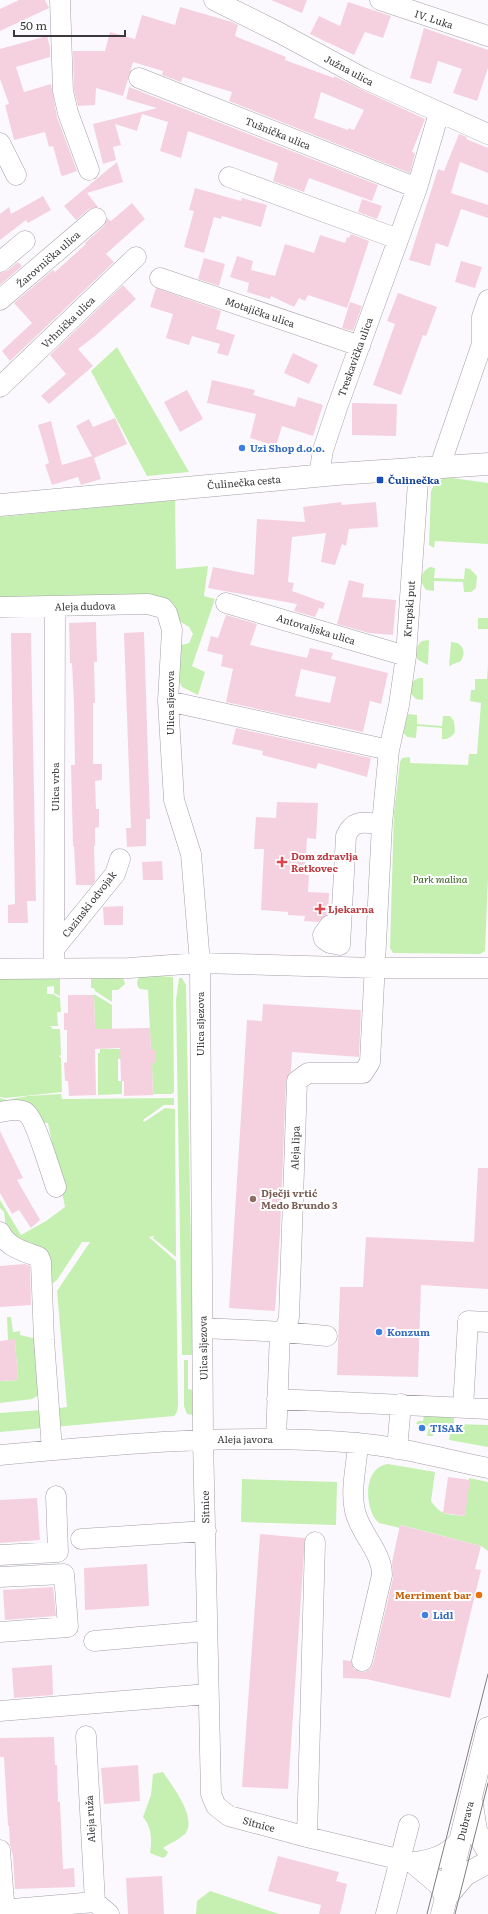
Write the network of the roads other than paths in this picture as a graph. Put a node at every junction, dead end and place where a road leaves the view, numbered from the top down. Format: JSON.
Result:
{"nodes":[{"id":1,"x":60,"y":0,"type":"edge"},
{"id":2,"x":214,"y":0,"type":"edge"},
{"id":3,"x":380,"y":0,"type":"edge"},
{"id":4,"x":488,"y":36,"type":"edge"},
{"id":5,"x":139,"y":78,"type":"dead end"},
{"id":6,"x":439,"y":113,"type":"junction"},
{"id":7,"x":488,"y":134,"type":"edge"},
{"id":8,"x":0,"y":143,"type":"edge"},
{"id":9,"x":89,"y":170,"type":"dead end"},
{"id":10,"x":16,"y":175,"type":"dead end"},
{"id":11,"x":228,"y":177,"type":"dead end"},
{"id":12,"x":417,"y":188,"type":"junction"},
{"id":13,"x":96,"y":218,"type":"dead end"},
{"id":14,"x":398,"y":239,"type":"junction"},
{"id":15,"x":25,"y":241,"type":"dead end"},
{"id":16,"x":136,"y":258,"type":"dead end"},
{"id":17,"x":0,"y":262,"type":"edge"},
{"id":18,"x":160,"y":278,"type":"dead end"},
{"id":19,"x":0,"y":300,"type":"edge"},
{"id":20,"x":485,"y":308,"type":"edge"},
{"id":21,"x":360,"y":346,"type":"junction"},
{"id":22,"x":0,"y":387,"type":"edge"},
{"id":23,"x":488,"y":464,"type":"edge"},
{"id":24,"x":442,"y":466,"type":"junction"},
{"id":25,"x":419,"y":468,"type":"junction"},
{"id":26,"x":319,"y":476,"type":"junction"},
{"id":27,"x":0,"y":505,"type":"edge"},
{"id":28,"x":226,"y":603,"type":"dead end"},
{"id":29,"x":55,"y":606,"type":"junction"},
{"id":30,"x":0,"y":607,"type":"edge"},
{"id":31,"x":167,"y":613,"type":"joint"},
{"id":32,"x":406,"y":656,"type":"junction"},
{"id":33,"x":168,"y":701,"type":"junction"},
{"id":34,"x":389,"y":750,"type":"junction"},
{"id":35,"x":382,"y":824,"type":"junction"},
{"id":36,"x":120,"y":859,"type":"dead end"},
{"id":37,"x":340,"y":945,"type":"dead end"},
{"id":38,"x":54,"y":958,"type":"junction"},
{"id":39,"x":200,"y":963,"type":"junction"},
{"id":40,"x":375,"y":968,"type":"junction"},
{"id":41,"x":488,"y":968,"type":"edge"},
{"id":42,"x":0,"y":969,"type":"edge"},
{"id":43,"x":0,"y":1112,"type":"edge"},
{"id":44,"x":56,"y":1187,"type":"dead end"},
{"id":45,"x":0,"y":1232,"type":"edge"},
{"id":46,"x":488,"y":1322,"type":"edge"},
{"id":47,"x":203,"y":1328,"type":"junction"},
{"id":48,"x":283,"y":1332,"type":"junction"},
{"id":49,"x":327,"y":1336,"type":"dead end"},
{"id":50,"x":277,"y":1399,"type":"junction"},
{"id":51,"x":401,"y":1404,"type":"junction"},
{"id":52,"x":463,"y":1408,"type":"junction"},
{"id":53,"x":488,"y":1409,"type":"edge"},
{"id":54,"x":204,"y":1439,"type":"junction"},
{"id":55,"x":276,"y":1439,"type":"junction"},
{"id":56,"x":358,"y":1443,"type":"junction"},
{"id":57,"x":397,"y":1449,"type":"junction"},
{"id":58,"x":52,"y":1450,"type":"junction"},
{"id":59,"x":0,"y":1455,"type":"edge"},
{"id":60,"x":488,"y":1468,"type":"edge"},
{"id":61,"x":56,"y":1496,"type":"dead end"},
{"id":62,"x":206,"y":1531,"type":"junction"},
{"id":63,"x":81,"y":1539,"type":"dead end"},
{"id":64,"x":315,"y":1542,"type":"dead end"},
{"id":65,"x":0,"y":1555,"type":"edge"},
{"id":66,"x":0,"y":1577,"type":"edge"},
{"id":67,"x":207,"y":1631,"type":"junction"},
{"id":68,"x":0,"y":1632,"type":"edge"},
{"id":69,"x":94,"y":1641,"type":"dead end"},
{"id":70,"x":362,"y":1661,"type":"dead end"},
{"id":71,"x":208,"y":1694,"type":"junction"},
{"id":72,"x":0,"y":1711,"type":"edge"},
{"id":73,"x":488,"y":1728,"type":"edge"},
{"id":74,"x":86,"y":1736,"type":"dead end"},
{"id":75,"x":473,"y":1790,"type":"junction"},
{"id":76,"x":409,"y":1825,"type":"dead end"},
{"id":77,"x":307,"y":1837,"type":"junction"},
{"id":78,"x":460,"y":1841,"type":"junction"},
{"id":79,"x":0,"y":1850,"type":"edge"},
{"id":80,"x":488,"y":1851,"type":"edge"},
{"id":81,"x":407,"y":1861,"type":"junction"},
{"id":82,"x":488,"y":1862,"type":"edge"},
{"id":83,"x":444,"y":1906,"type":"edge"},
{"id":84,"x":102,"y":1908,"type":"edge"},
{"id":85,"x":3,"y":1912,"type":"edge"},
{"id":86,"x":386,"y":1914,"type":"edge"}],
"edges":[{"from":1,"to":9,"type":"street"},
{"from":2,"to":6,"type":"street","name":"Južna ulica"},
{"from":3,"to":4,"type":"street","name":"IV. Luka"},
{"from":5,"to":12,"type":"street","name":"Tušnička ulica"},
{"from":6,"to":7,"type":"street","name":"Južna ulica"},
{"from":6,"to":12,"type":"street","name":"Treskavička ulica"},
{"from":8,"to":10,"type":"street"},
{"from":11,"to":14,"type":"street"},
{"from":12,"to":14,"type":"street","name":"Treskavička ulica"},
{"from":13,"to":19,"type":"street","name":"Žarovnička ulica"},
{"from":14,"to":21,"type":"street","name":"Treskavička ulica"},
{"from":15,"to":17,"type":"street"},
{"from":16,"to":22,"type":"street","name":"Vrhnička ulica"},
{"from":18,"to":21,"type":"street","name":"Motajička ulica"},
{"from":20,"to":24,"type":"street"},
{"from":21,"to":26,"type":"street","name":"Treskavička ulica"},
{"from":23,"to":24,"type":"main road","name":"Čulinečka cesta"},
{"from":24,"to":25,"type":"main road","name":"Čulinečka cesta"},
{"from":25,"to":26,"type":"main road","name":"Čulinečka cesta"},
{"from":25,"to":32,"type":"street","name":"Krupski put"},
{"from":26,"to":27,"type":"main road","name":"Čulinečka cesta"},
{"from":28,"to":32,"type":"street","name":"Antovaljska ulica"},
{"from":29,"to":30,"type":"street","name":"Aleja dudova"},
{"from":29,"to":31,"type":"street","name":"Aleja dudova"},
{"from":29,"to":38,"type":"street","name":"Ulica vrba"},
{"from":31,"to":33,"type":"street","name":"Ulica sljezova"},
{"from":32,"to":34,"type":"street","name":"Krupski put"},
{"from":33,"to":34,"type":"street"},
{"from":33,"to":39,"type":"street","name":"Ulica sljezova"},
{"from":34,"to":35,"type":"street","name":"Krupski put"},
{"from":35,"to":37,"type":"street"},
{"from":35,"to":40,"type":"street","name":"Krupski put"},
{"from":36,"to":38,"type":"street","name":"Cazinski odvojak"},
{"from":38,"to":39,"type":"street"},
{"from":38,"to":42,"type":"street"},
{"from":39,"to":40,"type":"street"},
{"from":39,"to":47,"type":"street","name":"Ulica sljezova"},
{"from":40,"to":41,"type":"street"},
{"from":40,"to":48,"type":"street","name":"Aleja lipa"},
{"from":43,"to":44,"type":"street"},
{"from":45,"to":58,"type":"street"},
{"from":46,"to":52,"type":"street"},
{"from":47,"to":48,"type":"street"},
{"from":47,"to":54,"type":"street","name":"Ulica sljezova"},
{"from":48,"to":49,"type":"street"},
{"from":48,"to":50,"type":"street"},
{"from":50,"to":51,"type":"street"},
{"from":50,"to":55,"type":"street"},
{"from":51,"to":52,"type":"street"},
{"from":51,"to":57,"type":"street"},
{"from":52,"to":53,"type":"street"},
{"from":54,"to":55,"type":"street","name":"Aleja javora"},
{"from":54,"to":58,"type":"street","name":"Aleja javora"},
{"from":54,"to":62,"type":"street","name":"Sitnice"},
{"from":55,"to":56,"type":"street","name":"Aleja javora"},
{"from":56,"to":57,"type":"street","name":"Aleja javora"},
{"from":56,"to":70,"type":"street"},
{"from":57,"to":60,"type":"street","name":"Aleja javora"},
{"from":58,"to":59,"type":"street","name":"Aleja javora"},
{"from":61,"to":65,"type":"street"},
{"from":62,"to":63,"type":"street"},
{"from":62,"to":67,"type":"street","name":"Sitnice"},
{"from":64,"to":77,"type":"street"},
{"from":66,"to":68,"type":"street"},
{"from":67,"to":69,"type":"street"},
{"from":67,"to":71,"type":"street","name":"Sitnice"},
{"from":71,"to":72,"type":"street"},
{"from":71,"to":77,"type":"street","name":"Sitnice"},
{"from":73,"to":75,"type":"main road","name":"Dubrava"},
{"from":74,"to":84,"type":"street","name":"Aleja ruža"},
{"from":75,"to":78,"type":"main road","name":"Dubrava"},
{"from":75,"to":80,"type":"main road"},
{"from":76,"to":81,"type":"street"},
{"from":77,"to":81,"type":"street","name":"Sitnice"},
{"from":78,"to":81,"type":"main road"},
{"from":78,"to":83,"type":"main road","name":"Dubrava"},
{"from":79,"to":85,"type":"street"},
{"from":81,"to":83,"type":"main road"},
{"from":81,"to":86,"type":"street"},
{"from":82,"to":83,"type":"main road"},
{"from":84,"to":85,"type":"street","name":"Aleja ruža"}]}
